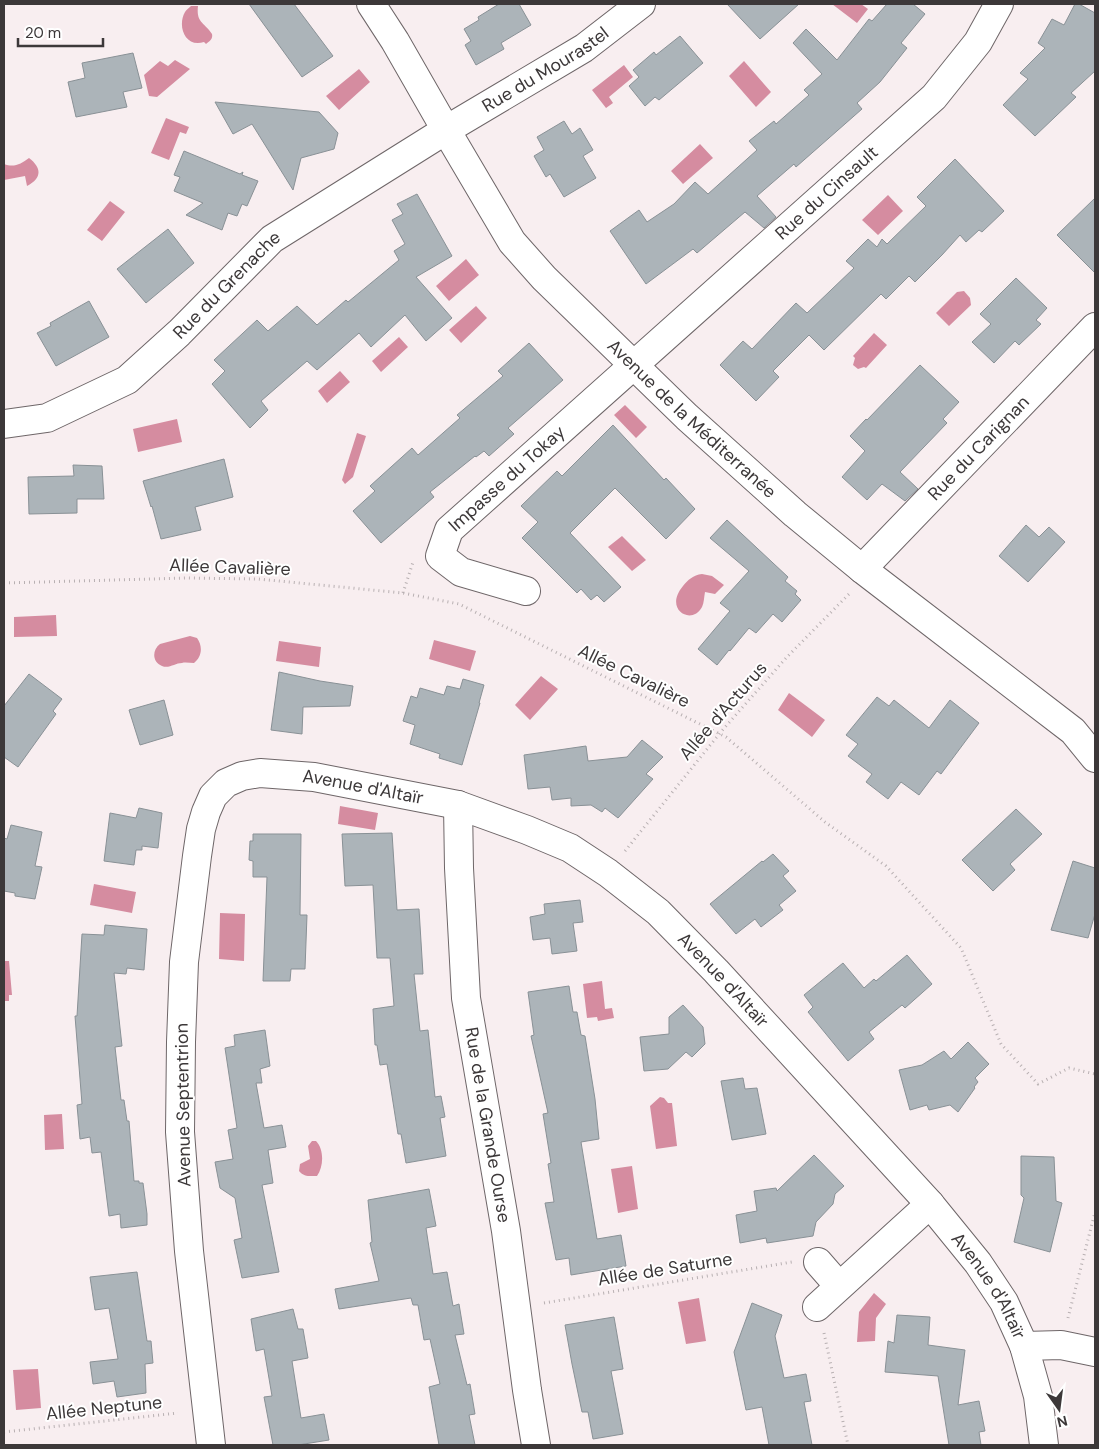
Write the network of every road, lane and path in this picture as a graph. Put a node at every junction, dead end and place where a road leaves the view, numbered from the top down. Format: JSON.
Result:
{"nodes":[{"id":1,"x":371,"y":4,"type":"edge"},
{"id":2,"x":641,"y":4,"type":"edge"},
{"id":3,"x":1000,"y":4,"type":"edge"},
{"id":4,"x":446,"y":130,"type":"junction"},
{"id":5,"x":1095,"y":327,"type":"edge"},
{"id":6,"x":633,"y":366,"type":"junction"},
{"id":7,"x":4,"y":424,"type":"edge"},
{"id":8,"x":865,"y":571,"type":"junction"},
{"id":9,"x":4,"y":583,"type":"edge"},
{"id":10,"x":526,"y":591,"type":"dead end"},
{"id":11,"x":720,"y":733,"type":"junction"},
{"id":12,"x":1095,"y":758,"type":"edge"},
{"id":13,"x":214,"y":796,"type":"joint"},
{"id":14,"x":458,"y":805,"type":"junction"},
{"id":15,"x":608,"y":873,"type":"junction"},
{"id":16,"x":1095,"y":1074,"type":"edge"},
{"id":17,"x":930,"y":1204,"type":"junction"},
{"id":18,"x":1095,"y":1212,"type":"edge"},
{"id":19,"x":818,"y":1262,"type":"joint"},
{"id":20,"x":839,"y":1286,"type":"junction"},
{"id":21,"x":817,"y":1307,"type":"joint"},
{"id":22,"x":516,"y":1308,"type":"junction"},
{"id":23,"x":1061,"y":1345,"type":"junction"},
{"id":24,"x":1024,"y":1346,"type":"junction"},
{"id":25,"x":1095,"y":1352,"type":"edge"},
{"id":26,"x":206,"y":1410,"type":"junction"},
{"id":27,"x":4,"y":1432,"type":"edge"},
{"id":28,"x":211,"y":1445,"type":"edge"},
{"id":29,"x":536,"y":1445,"type":"edge"},
{"id":30,"x":848,"y":1445,"type":"edge"},
{"id":31,"x":1044,"y":1445,"type":"edge"}],
"edges":[{"from":1,"to":4,"type":"street","name":"Avenue de la Méditerranée"},
{"from":2,"to":4,"type":"street","name":"Rue du Mourastel"},
{"from":3,"to":6,"type":"street","name":"Rue du Cinsault"},
{"from":4,"to":6,"type":"street","name":"Avenue de la Méditerranée"},
{"from":4,"to":7,"type":"street","name":"Rue du Grenache"},
{"from":5,"to":8,"type":"street","name":"Rue du Carignan"},
{"from":6,"to":8,"type":"street","name":"Avenue de la Méditerranée"},
{"from":6,"to":10,"type":"street","name":"Impasse du Tokay"},
{"from":8,"to":11,"type":"path","name":"Allée d'Acturus"},
{"from":8,"to":12,"type":"street","name":"Avenue de la Méditerranée"},
{"from":9,"to":11,"type":"path","name":"Allée Cavalière"},
{"from":11,"to":15,"type":"path","name":"Allée d'Acturus"},
{"from":11,"to":16,"type":"path","name":"Allée Cavalière"},
{"from":13,"to":14,"type":"street","name":"Avenue d'Altaïr"},
{"from":13,"to":26,"type":"street","name":"Avenue Septentrion"},
{"from":14,"to":15,"type":"street","name":"Avenue d'Altaïr"},
{"from":14,"to":22,"type":"street","name":"Rue de la Grande Ourse"},
{"from":15,"to":17,"type":"street","name":"Avenue d'Altaïr"},
{"from":17,"to":20,"type":"street"},
{"from":17,"to":24,"type":"street","name":"Avenue d'Altaïr"},
{"from":18,"to":23,"type":"path"},
{"from":19,"to":20,"type":"street"},
{"from":19,"to":22,"type":"path","name":"Allée de Saturne"},
{"from":20,"to":21,"type":"street"},
{"from":21,"to":30,"type":"path"},
{"from":22,"to":29,"type":"street","name":"Rue de la Grande Ourse"},
{"from":23,"to":24,"type":"street"},
{"from":23,"to":25,"type":"street"},
{"from":24,"to":31,"type":"street","name":"Avenue d'Altaïr"},
{"from":26,"to":27,"type":"path","name":"Allée Neptune"},
{"from":26,"to":28,"type":"street","name":"Avenue Septentrion"}]}
